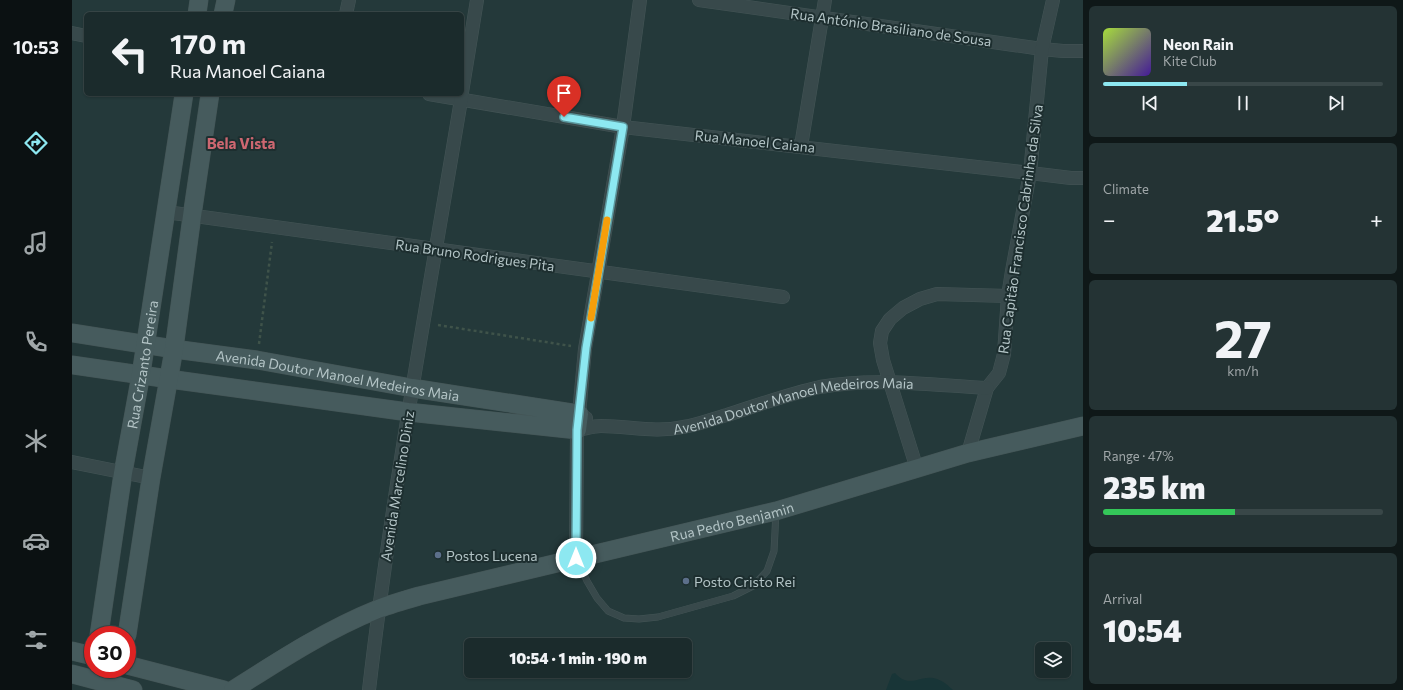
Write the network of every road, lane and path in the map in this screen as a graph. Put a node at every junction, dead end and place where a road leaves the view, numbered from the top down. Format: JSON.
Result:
{"nodes":[{"id":1,"x":199,"y":0,"type":"edge"},
{"id":2,"x":226,"y":0,"type":"edge"},
{"id":3,"x":348,"y":0,"type":"edge"},
{"id":4,"x":477,"y":0,"type":"edge"},
{"id":5,"x":640,"y":0,"type":"edge"},
{"id":6,"x":699,"y":0,"type":"edge"},
{"id":7,"x":825,"y":0,"type":"edge"},
{"id":8,"x":1053,"y":0,"type":"edge"},
{"id":9,"x":197,"y":12,"type":"edge"},
{"id":10,"x":223,"y":12,"type":"edge"},
{"id":11,"x":346,"y":12,"type":"edge"},
{"id":12,"x":822,"y":17,"type":"junction"},
{"id":13,"x":72,"y":33,"type":"edge"},
{"id":14,"x":84,"y":36,"type":"edge"},
{"id":15,"x":1042,"y":49,"type":"junction"},
{"id":16,"x":1083,"y":51,"type":"edge"},
{"id":17,"x":464,"y":77,"type":"edge"},
{"id":18,"x":184,"y":96,"type":"edge"},
{"id":19,"x":210,"y":96,"type":"edge"},
{"id":20,"x":461,"y":96,"type":"edge"},
{"id":21,"x":464,"y":96,"type":"edge"},
{"id":22,"x":180,"y":120,"type":"junction"},
{"id":23,"x":205,"y":125,"type":"junction"},
{"id":24,"x":623,"y":127,"type":"junction"},
{"id":25,"x":800,"y":146,"type":"junction"},
{"id":26,"x":1030,"y":173,"type":"junction"},
{"id":27,"x":1083,"y":178,"type":"edge"},
{"id":28,"x":166,"y":212,"type":"junction"},
{"id":29,"x":192,"y":216,"type":"junction"},
{"id":30,"x":274,"y":227,"type":"junction"},
{"id":31,"x":435,"y":249,"type":"junction"},
{"id":32,"x":599,"y":272,"type":"junction"},
{"id":33,"x":1008,"y":296,"type":"junction"},
{"id":34,"x":783,"y":297,"type":"dead end"},
{"id":35,"x":422,"y":323,"type":"junction"},
{"id":36,"x":72,"y":333,"type":"edge"},
{"id":37,"x":146,"y":344,"type":"junction"},
{"id":38,"x":586,"y":348,"type":"junction"},
{"id":39,"x":174,"y":349,"type":"junction"},
{"id":40,"x":257,"y":360,"type":"junction"},
{"id":41,"x":72,"y":365,"type":"edge"},
{"id":42,"x":319,"y":371,"type":"junction"},
{"id":43,"x":141,"y":374,"type":"junction"},
{"id":44,"x":169,"y":380,"type":"junction"},
{"id":45,"x":890,"y":382,"type":"junction"},
{"id":46,"x":412,"y":388,"type":"junction"},
{"id":47,"x":987,"y":388,"type":"junction"},
{"id":48,"x":314,"y":399,"type":"junction"},
{"id":49,"x":408,"y":412,"type":"junction"},
{"id":50,"x":578,"y":422,"type":"junction"},
{"id":51,"x":1083,"y":426,"type":"edge"},
{"id":52,"x":968,"y":453,"type":"junction"},
{"id":53,"x":72,"y":462,"type":"edge"},
{"id":54,"x":917,"y":469,"type":"junction"},
{"id":55,"x":123,"y":473,"type":"junction"},
{"id":56,"x":151,"y":478,"type":"junction"},
{"id":57,"x":776,"y":511,"type":"junction"},
{"id":58,"x":576,"y":558,"type":"junction"},
{"id":59,"x":378,"y":609,"type":"junction"},
{"id":60,"x":100,"y":626,"type":"edge"},
{"id":61,"x":128,"y":626,"type":"edge"},
{"id":62,"x":72,"y":651,"type":"edge"},
{"id":63,"x":84,"y":654,"type":"edge"},
{"id":64,"x":136,"y":667,"type":"edge"},
{"id":65,"x":72,"y":674,"type":"edge"},
{"id":66,"x":122,"y":678,"type":"edge"},
{"id":67,"x":93,"y":680,"type":"edge"},
{"id":68,"x":123,"y":689,"type":"edge"},
{"id":69,"x":224,"y":690,"type":"edge"},
{"id":70,"x":233,"y":690,"type":"edge"},
{"id":71,"x":369,"y":690,"type":"edge"}],
"edges":[{"from":1,"to":9,"type":"street"},
{"from":2,"to":10,"type":"street"},
{"from":3,"to":11,"type":"street"},
{"from":4,"to":17,"type":"street","name":"Avenida Marcelino Diniz"},
{"from":5,"to":24,"type":"street"},
{"from":6,"to":12,"type":"street","name":"Rua António Brasiliano de Sousa"},
{"from":7,"to":12,"type":"street"},
{"from":8,"to":15,"type":"street","name":"Rua Capitão Francisco Cabrinha da Silva"},
{"from":12,"to":15,"type":"street","name":"Rua António Brasiliano de Sousa"},
{"from":12,"to":25,"type":"street"},
{"from":13,"to":14,"type":"street"},
{"from":15,"to":16,"type":"street","name":"Rua António Brasiliano de Sousa"},
{"from":15,"to":26,"type":"street","name":"Rua Capitão Francisco Cabrinha da Silva"},
{"from":18,"to":22,"type":"street","name":"Rua Crizanto Pereira"},
{"from":19,"to":23,"type":"street","name":"Rua Crizanto Pereira"},
{"from":20,"to":31,"type":"street","name":"Avenida Marcelino Diniz"},
{"from":21,"to":24,"type":"street","name":"Rua Manoel Caiana"},
{"from":22,"to":23,"type":"street"},
{"from":22,"to":28,"type":"street","name":"Rua Crizanto Pereira"},
{"from":23,"to":29,"type":"street","name":"Rua Crizanto Pereira"},
{"from":24,"to":25,"type":"street","name":"Rua Manoel Caiana"},
{"from":24,"to":32,"type":"street"},
{"from":25,"to":26,"type":"street","name":"Rua Manoel Caiana"},
{"from":26,"to":27,"type":"street","name":"Rua Manoel Caiana"},
{"from":26,"to":33,"type":"street","name":"Rua Capitão Francisco Cabrinha da Silva"},
{"from":28,"to":29,"type":"street","name":"Rua Bruno Rodrigues Pita"},
{"from":28,"to":37,"type":"street","name":"Rua Crizanto Pereira"},
{"from":29,"to":30,"type":"street","name":"Rua Bruno Rodrigues Pita"},
{"from":29,"to":39,"type":"street","name":"Rua Crizanto Pereira"},
{"from":30,"to":31,"type":"street","name":"Rua Bruno Rodrigues Pita"},
{"from":30,"to":40,"type":"path"},
{"from":31,"to":32,"type":"street","name":"Rua Bruno Rodrigues Pita"},
{"from":31,"to":35,"type":"street","name":"Avenida Marcelino Diniz"},
{"from":32,"to":34,"type":"street","name":"Rua Bruno Rodrigues Pita"},
{"from":32,"to":38,"type":"street"},
{"from":33,"to":45,"type":"street"},
{"from":33,"to":47,"type":"street","name":"Rua Capitão Francisco Cabrinha da Silva"},
{"from":35,"to":38,"type":"path"},
{"from":35,"to":46,"type":"street","name":"Avenida Marcelino Diniz"},
{"from":36,"to":37,"type":"street","name":"Avenida Doutor Manoel Medeiros Maia"},
{"from":37,"to":39,"type":"street","name":"Avenida Doutor Manoel Medeiros Maia"},
{"from":37,"to":43,"type":"street","name":"Rua Crizanto Pereira"},
{"from":38,"to":50,"type":"street"},
{"from":39,"to":40,"type":"street","name":"Avenida Doutor Manoel Medeiros Maia"},
{"from":39,"to":44,"type":"street","name":"Rua Crizanto Pereira"},
{"from":40,"to":42,"type":"street","name":"Avenida Doutor Manoel Medeiros Maia"},
{"from":41,"to":43,"type":"street","name":"Avenida Doutor Manoel Medeiros Maia"},
{"from":42,"to":46,"type":"street","name":"Avenida Doutor Manoel Medeiros Maia"},
{"from":42,"to":48,"type":"street"},
{"from":43,"to":44,"type":"street","name":"Avenida Doutor Manoel Medeiros Maia"},
{"from":43,"to":55,"type":"street","name":"Rua Crizanto Pereira"},
{"from":44,"to":48,"type":"street","name":"Avenida Doutor Manoel Medeiros Maia"},
{"from":44,"to":56,"type":"street","name":"Rua Crizanto Pereira"},
{"from":45,"to":47,"type":"street","name":"Avenida Doutor Manoel Medeiros Maia"},
{"from":45,"to":50,"type":"street","name":"Avenida Doutor Manoel Medeiros Maia"},
{"from":45,"to":54,"type":"street"},
{"from":46,"to":49,"type":"street","name":"Avenida Marcelino Diniz"},
{"from":46,"to":50,"type":"street","name":"Avenida Doutor Manoel Medeiros Maia"},
{"from":47,"to":52,"type":"street","name":"Rua Capitão Francisco Cabrinha da Silva"},
{"from":48,"to":49,"type":"street","name":"Avenida Doutor Manoel Medeiros Maia"},
{"from":49,"to":50,"type":"street","name":"Avenida Doutor Manoel Medeiros Maia"},
{"from":49,"to":59,"type":"street","name":"Avenida Marcelino Diniz"},
{"from":50,"to":58,"type":"street"},
{"from":51,"to":52,"type":"street","name":"Rua Pedro Benjamin"},
{"from":52,"to":54,"type":"street","name":"Rua Pedro Benjamin"},
{"from":53,"to":55,"type":"street"},
{"from":54,"to":57,"type":"street","name":"Rua Pedro Benjamin"},
{"from":55,"to":56,"type":"street"},
{"from":55,"to":60,"type":"street","name":"Rua Crizanto Pereira"},
{"from":56,"to":61,"type":"street","name":"Rua Crizanto Pereira"},
{"from":57,"to":58,"type":"street","name":"Rua Pedro Benjamin"},
{"from":57,"to":58,"type":"lane"},
{"from":58,"to":59,"type":"street","name":"Rua Pedro Benjamin"},
{"from":59,"to":70,"type":"street","name":"Rua Pedro Benjamin"},
{"from":59,"to":71,"type":"street","name":"Avenida Marcelino Diniz"},
{"from":62,"to":63,"type":"street"},
{"from":64,"to":69,"type":"street"},
{"from":65,"to":67,"type":"street"},
{"from":66,"to":68,"type":"street"},
{"from":67,"to":68,"type":"street"}]}
